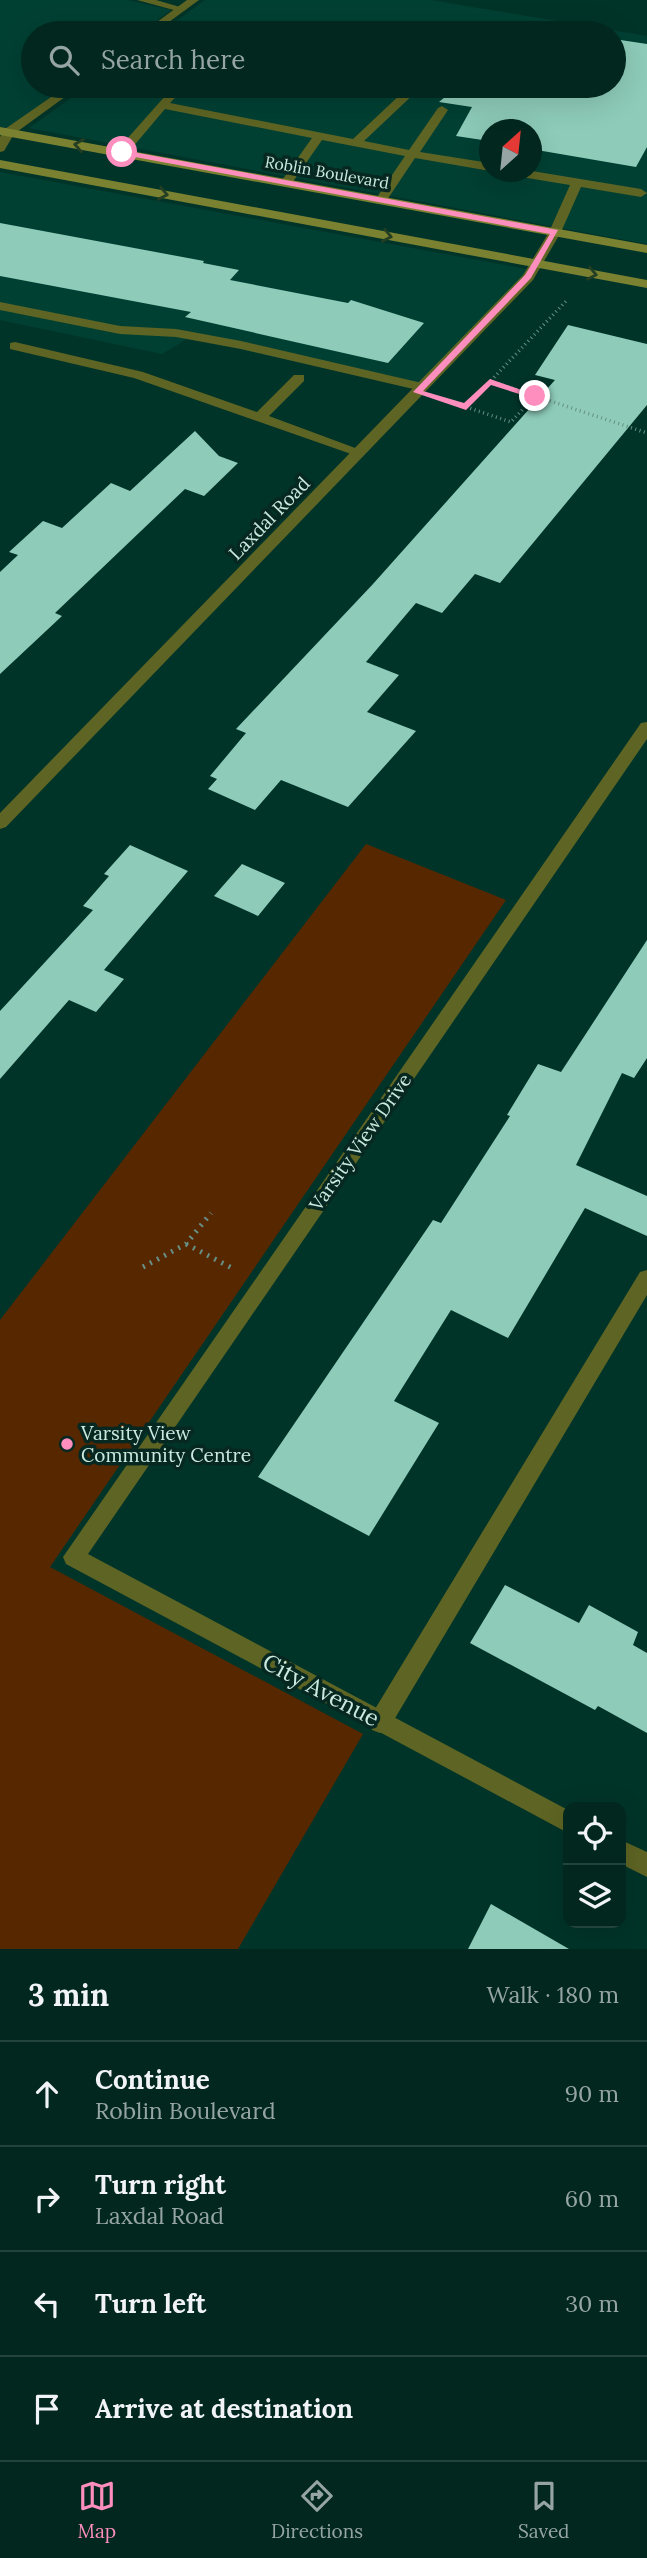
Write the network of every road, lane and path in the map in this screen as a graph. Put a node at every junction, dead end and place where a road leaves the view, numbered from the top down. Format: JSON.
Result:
{"nodes":[{"id":1,"x":142,"y":0,"type":"edge"},
{"id":2,"x":194,"y":0,"type":"edge"},
{"id":3,"x":181,"y":9,"type":"junction"},
{"id":4,"x":164,"y":21,"type":"edge"},
{"id":5,"x":56,"y":98,"type":"edge"},
{"id":6,"x":169,"y":98,"type":"edge"},
{"id":7,"x":402,"y":98,"type":"edge"},
{"id":8,"x":162,"y":105,"type":"junction"},
{"id":9,"x":442,"y":110,"type":"dead end"},
{"id":10,"x":5,"y":132,"type":"edge"},
{"id":11,"x":320,"y":135,"type":"junction"},
{"id":12,"x":356,"y":142,"type":"junction"},
{"id":13,"x":0,"y":148,"type":"edge"},
{"id":14,"x":122,"y":152,"type":"junction"},
{"id":15,"x":412,"y":154,"type":"junction"},
{"id":16,"x":0,"y":164,"type":"edge"},
{"id":17,"x":479,"y":165,"type":"edge"},
{"id":18,"x":542,"y":176,"type":"edge"},
{"id":19,"x":577,"y":182,"type":"junction"},
{"id":20,"x":286,"y":183,"type":"junction"},
{"id":21,"x":645,"y":190,"type":"edge"},
{"id":22,"x":381,"y":200,"type":"junction"},
{"id":23,"x":555,"y":232,"type":"junction"},
{"id":24,"x":647,"y":248,"type":"edge"},
{"id":25,"x":537,"y":263,"type":"junction"},
{"id":26,"x":647,"y":284,"type":"edge"},
{"id":27,"x":571,"y":295,"type":"dead end"},
{"id":28,"x":0,"y":306,"type":"edge"},
{"id":29,"x":15,"y":346,"type":"dead end"},
{"id":30,"x":299,"y":377,"type":"dead end"},
{"id":31,"x":490,"y":381,"type":"junction"},
{"id":32,"x":419,"y":389,"type":"junction"},
{"id":33,"x":535,"y":396,"type":"junction"},
{"id":34,"x":466,"y":407,"type":"junction"},
{"id":35,"x":261,"y":416,"type":"junction"},
{"id":36,"x":647,"y":433,"type":"edge"},
{"id":37,"x":359,"y":452,"type":"junction"},
{"id":38,"x":647,"y":727,"type":"edge"},
{"id":39,"x":0,"y":823,"type":"edge"},
{"id":40,"x":211,"y":1213,"type":"dead end"},
{"id":41,"x":186,"y":1244,"type":"junction"},
{"id":42,"x":143,"y":1267,"type":"dead end"},
{"id":43,"x":647,"y":1278,"type":"edge"},
{"id":44,"x":263,"y":1284,"type":"junction"},
{"id":45,"x":74,"y":1557,"type":"joint"},
{"id":46,"x":380,"y":1722,"type":"junction"},
{"id":47,"x":563,"y":1819,"type":"edge"},
{"id":48,"x":626,"y":1854,"type":"edge"},
{"id":49,"x":647,"y":1865,"type":"edge"}],
"edges":[{"from":1,"to":3,"type":"street"},
{"from":2,"to":3,"type":"street"},
{"from":3,"to":4,"type":"street"},
{"from":5,"to":10,"type":"street"},
{"from":6,"to":8,"type":"street"},
{"from":7,"to":12,"type":"street"},
{"from":8,"to":11,"type":"street"},
{"from":8,"to":14,"type":"street"},
{"from":9,"to":15,"type":"street"},
{"from":10,"to":13,"type":"street"},
{"from":14,"to":10,"type":"main road","name":"Roblin Boulevard","one_way":true},
{"from":11,"to":12,"type":"street"},
{"from":11,"to":20,"type":"street"},
{"from":12,"to":15,"type":"street"},
{"from":14,"to":20,"type":"main road","name":"Roblin Boulevard"},
{"from":15,"to":17,"type":"street"},
{"from":15,"to":22,"type":"street"},
{"from":16,"to":25,"type":"main road","one_way":true},
{"from":18,"to":19,"type":"street"},
{"from":19,"to":21,"type":"street"},
{"from":19,"to":23,"type":"street","name":"Laxdal Road"},
{"from":20,"to":22,"type":"main road","name":"Roblin Boulevard"},
{"from":22,"to":23,"type":"main road","name":"Roblin Boulevard"},
{"from":23,"to":24,"type":"main road","name":"Roblin Boulevard"},
{"from":23,"to":25,"type":"street","name":"Laxdal Road"},
{"from":25,"to":26,"type":"main road","one_way":true},
{"from":25,"to":32,"type":"street","name":"Laxdal Road"},
{"from":27,"to":31,"type":"path"},
{"from":28,"to":32,"type":"street"},
{"from":29,"to":35,"type":"street"},
{"from":30,"to":35,"type":"street"},
{"from":31,"to":33,"type":"path"},
{"from":31,"to":34,"type":"path"},
{"from":32,"to":34,"type":"path"},
{"from":32,"to":37,"type":"street","name":"Laxdal Road"},
{"from":33,"to":34,"type":"path"},
{"from":33,"to":36,"type":"path"},
{"from":35,"to":37,"type":"street"},
{"from":37,"to":39,"type":"street","name":"Laxdal Road"},
{"from":38,"to":44,"type":"street","name":"Varsity View Drive"},
{"from":40,"to":41,"type":"path"},
{"from":41,"to":42,"type":"path"},
{"from":41,"to":44,"type":"path"},
{"from":43,"to":46,"type":"street"},
{"from":44,"to":45,"type":"street","name":"Varsity View Drive"},
{"from":45,"to":46,"type":"street","name":"City Avenue"},
{"from":46,"to":47,"type":"street","name":"City Avenue"},
{"from":48,"to":49,"type":"street"}]}
